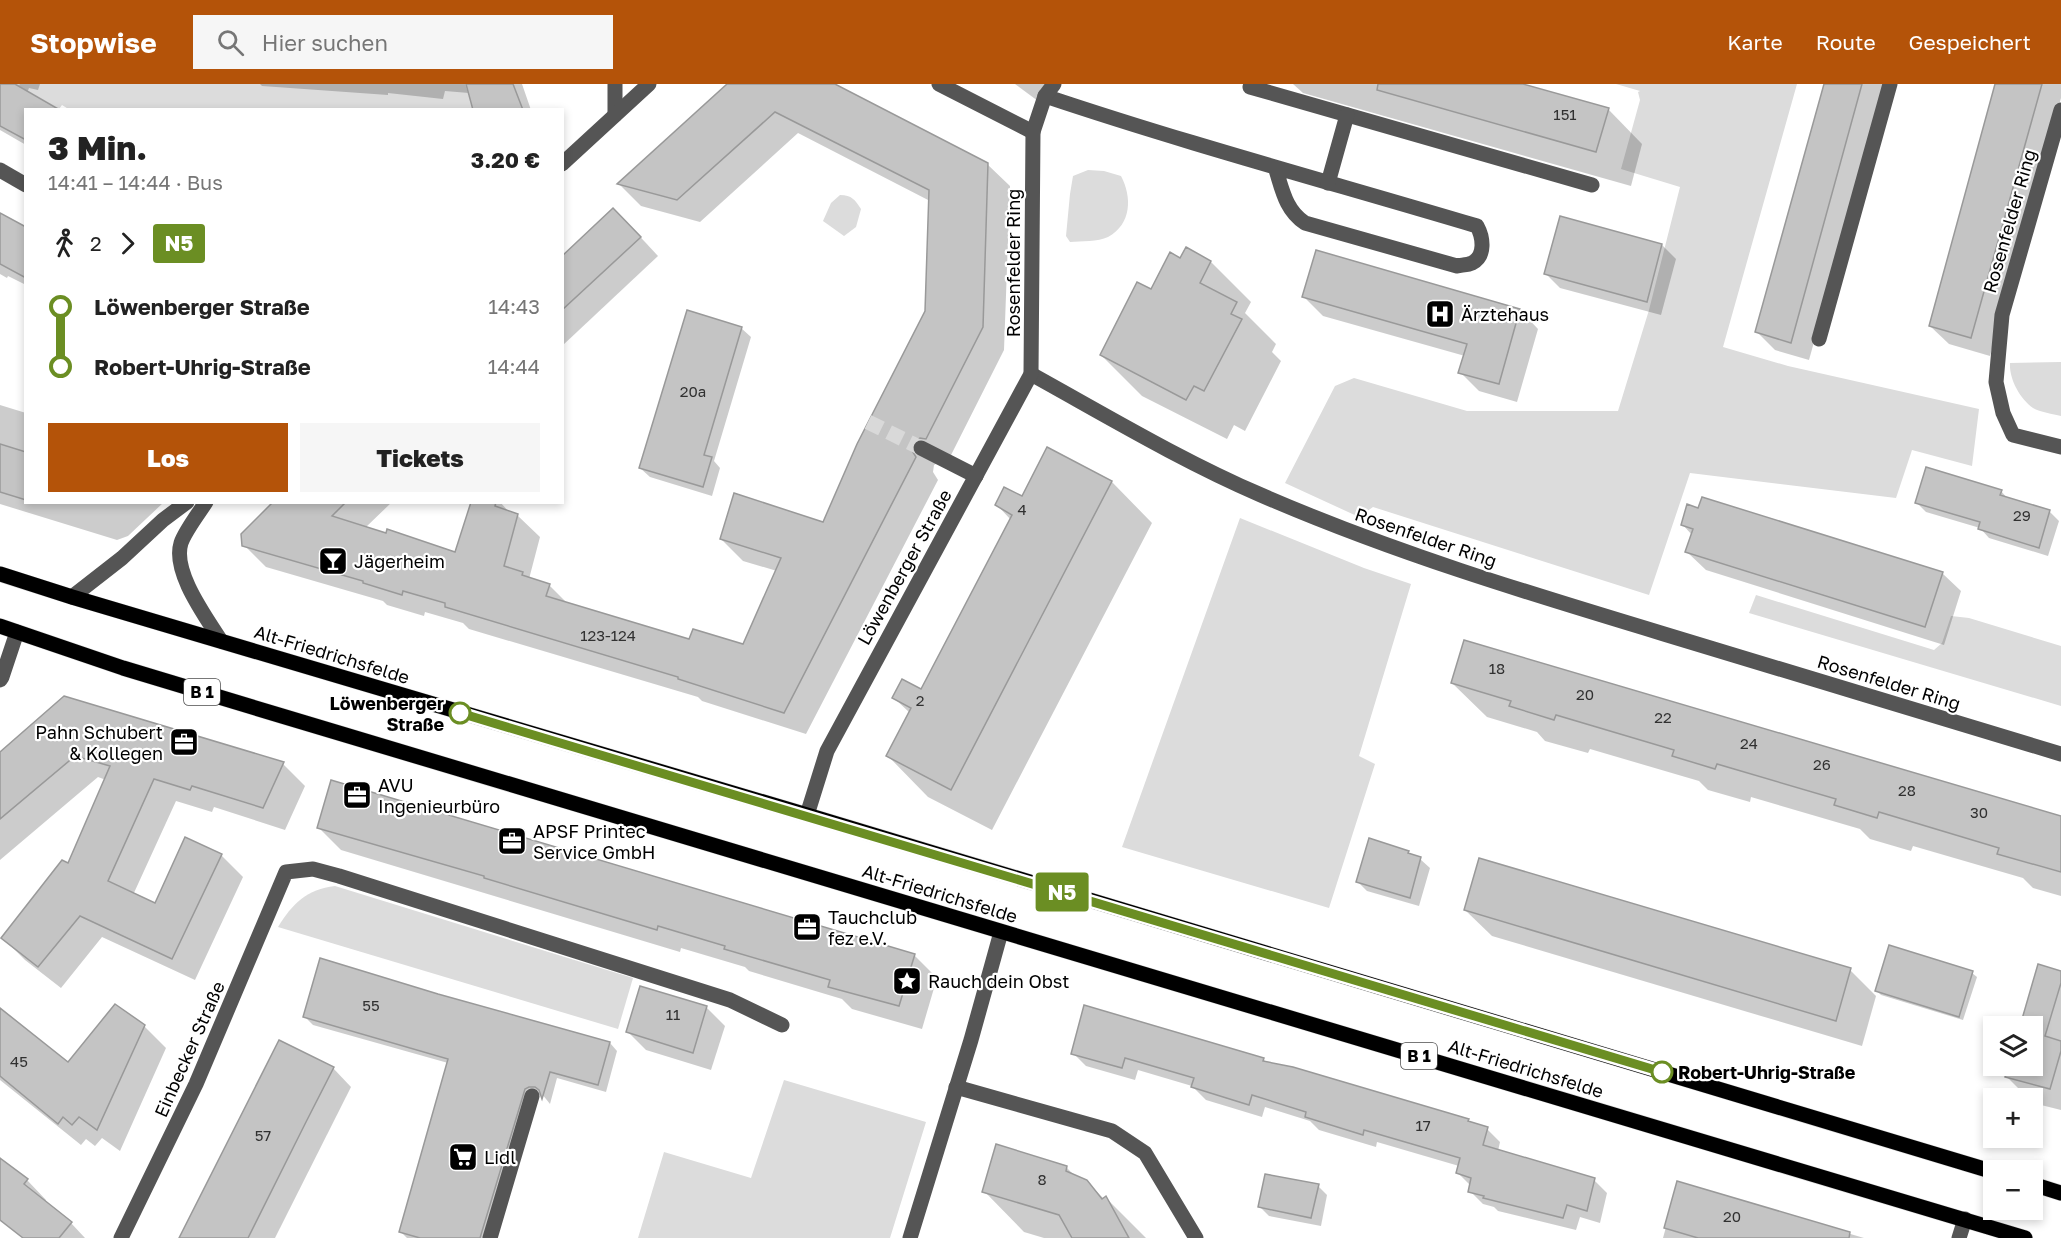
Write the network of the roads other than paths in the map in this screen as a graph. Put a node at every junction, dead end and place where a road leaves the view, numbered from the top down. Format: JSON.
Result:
{"nodes":[{"id":1,"x":615,"y":84,"type":"edge"},
{"id":2,"x":649,"y":84,"type":"edge"},
{"id":3,"x":939,"y":84,"type":"edge"},
{"id":4,"x":1890,"y":84,"type":"edge"},
{"id":5,"x":1250,"y":87,"type":"dead end"},
{"id":6,"x":1050,"y":90,"type":"edge"},
{"id":7,"x":2061,"y":110,"type":"edge"},
{"id":8,"x":615,"y":115,"type":"junction"},
{"id":9,"x":1347,"y":115,"type":"junction"},
{"id":10,"x":1033,"y":132,"type":"junction"},
{"id":11,"x":564,"y":162,"type":"edge"},
{"id":12,"x":1275,"y":167,"type":"junction"},
{"id":13,"x":0,"y":170,"type":"edge"},
{"id":14,"x":1328,"y":183,"type":"junction"},
{"id":15,"x":24,"y":184,"type":"edge"},
{"id":16,"x":1592,"y":185,"type":"dead end"},
{"id":17,"x":1819,"y":339,"type":"dead end"},
{"id":18,"x":1031,"y":374,"type":"junction"},
{"id":19,"x":2061,"y":447,"type":"edge"},
{"id":20,"x":921,"y":448,"type":"tunnel mouth"},
{"id":21,"x":976,"y":476,"type":"junction"},
{"id":22,"x":185,"y":504,"type":"edge"},
{"id":23,"x":205,"y":504,"type":"edge"},
{"id":24,"x":0,"y":574,"type":"edge"},
{"id":25,"x":72,"y":597,"type":"junction"},
{"id":26,"x":0,"y":626,"type":"edge"},
{"id":27,"x":17,"y":632,"type":"junction"},
{"id":28,"x":220,"y":641,"type":"junction"},
{"id":29,"x":0,"y":680,"type":"edge"},
{"id":30,"x":2061,"y":754,"type":"edge"},
{"id":31,"x":807,"y":815,"type":"junction"},
{"id":32,"x":1001,"y":932,"type":"junction"},
{"id":33,"x":782,"y":1025,"type":"dead end"},
{"id":34,"x":956,"y":1087,"type":"junction"},
{"id":35,"x":532,"y":1096,"type":"dead end"},
{"id":36,"x":1983,"y":1169,"type":"edge"},
{"id":37,"x":2043,"y":1187,"type":"edge"},
{"id":38,"x":2061,"y":1193,"type":"edge"},
{"id":39,"x":1965,"y":1219,"type":"junction"},
{"id":40,"x":121,"y":1238,"type":"edge"},
{"id":41,"x":490,"y":1238,"type":"edge"},
{"id":42,"x":910,"y":1238,"type":"edge"},
{"id":43,"x":1196,"y":1238,"type":"edge"},
{"id":44,"x":1959,"y":1238,"type":"edge"},
{"id":45,"x":2025,"y":1238,"type":"edge"}],
"edges":[{"from":1,"to":8,"type":"street"},
{"from":2,"to":8,"type":"street"},
{"from":3,"to":10,"type":"street"},
{"from":4,"to":17,"type":"street"},
{"from":5,"to":9,"type":"street"},
{"from":6,"to":10,"type":"street","name":"Rosenfelder Ring"},
{"from":6,"to":12,"type":"street"},
{"from":7,"to":19,"type":"street","name":"Rosenfelder Ring"},
{"from":8,"to":11,"type":"street"},
{"from":9,"to":14,"type":"street"},
{"from":9,"to":16,"type":"street"},
{"from":10,"to":18,"type":"street","name":"Rosenfelder Ring"},
{"from":12,"to":14,"type":"street"},
{"from":12,"to":14,"type":"street"},
{"from":13,"to":15,"type":"street"},
{"from":18,"to":21,"type":"street","name":"Löwenberger Straße"},
{"from":18,"to":30,"type":"street","name":"Rosenfelder Ring"},
{"from":20,"to":21,"type":"street"},
{"from":21,"to":31,"type":"street","name":"Löwenberger Straße"},
{"from":22,"to":25,"type":"street"},
{"from":23,"to":28,"type":"street"},
{"from":24,"to":25,"type":"main road","name":"Alt-Friedrichsfelde"},
{"from":25,"to":28,"type":"main road","name":"Alt-Friedrichsfelde"},
{"from":26,"to":27,"type":"main road","number":"B 1"},
{"from":27,"to":29,"type":"street"},
{"from":27,"to":32,"type":"main road","name":"Alt-Friedrichsfelde","number":"B 1"},
{"from":28,"to":31,"type":"main road","name":"Alt-Friedrichsfelde"},
{"from":31,"to":36,"type":"main road","name":"Alt-Friedrichsfelde"},
{"from":32,"to":34,"type":"street"},
{"from":32,"to":39,"type":"main road","name":"Alt-Friedrichsfelde","number":"B 1"},
{"from":33,"to":40,"type":"street","name":"Einbecker Straße"},
{"from":34,"to":42,"type":"street"},
{"from":34,"to":43,"type":"street"},
{"from":35,"to":41,"type":"street"},
{"from":37,"to":38,"type":"main road"},
{"from":39,"to":44,"type":"street"},
{"from":39,"to":45,"type":"main road","name":"Alt-Friedrichsfelde","number":"B 1"}]}
